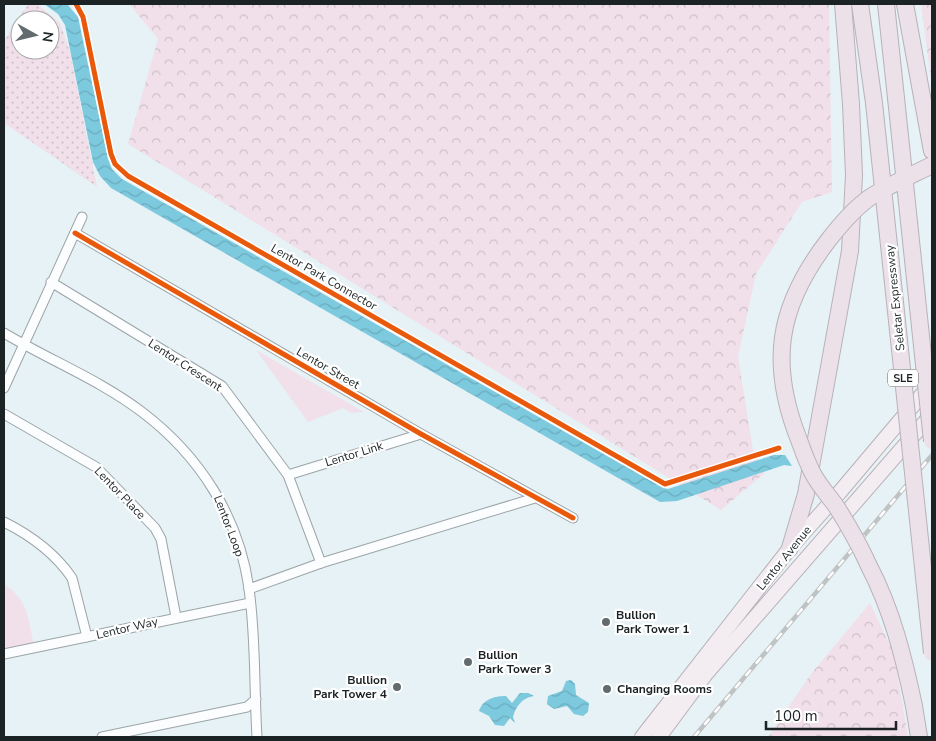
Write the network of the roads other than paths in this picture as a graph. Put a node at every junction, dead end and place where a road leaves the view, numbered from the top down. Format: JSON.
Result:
{"nodes":[{"id":1,"x":843,"y":4,"type":"edge"},
{"id":2,"x":860,"y":4,"type":"edge"},
{"id":3,"x":886,"y":4,"type":"edge"},
{"id":4,"x":906,"y":4,"type":"edge"},
{"id":5,"x":932,"y":151,"type":"edge"},
{"id":6,"x":932,"y":165,"type":"edge"},
{"id":7,"x":82,"y":217,"type":"dead end"},
{"id":8,"x":74,"y":233,"type":"junction"},
{"id":9,"x":51,"y":282,"type":"junction"},
{"id":10,"x":4,"y":333,"type":"edge"},
{"id":11,"x":22,"y":344,"type":"junction"},
{"id":12,"x":932,"y":384,"type":"edge"},
{"id":13,"x":4,"y":388,"type":"edge"},
{"id":14,"x":4,"y":414,"type":"edge"},
{"id":15,"x":932,"y":414,"type":"edge"},
{"id":16,"x":421,"y":434,"type":"junction"},
{"id":17,"x":932,"y":440,"type":"edge"},
{"id":18,"x":288,"y":475,"type":"junction"},
{"id":19,"x":839,"y":493,"type":"junction"},
{"id":20,"x":535,"y":498,"type":"junction"},
{"id":21,"x":852,"y":507,"type":"junction"},
{"id":22,"x":572,"y":518,"type":"dead end"},
{"id":23,"x":4,"y":522,"type":"edge"},
{"id":24,"x":790,"y":548,"type":"junction"},
{"id":25,"x":321,"y":563,"type":"junction"},
{"id":26,"x":249,"y":589,"type":"junction"},
{"id":27,"x":250,"y":603,"type":"junction"},
{"id":28,"x":176,"y":617,"type":"junction"},
{"id":29,"x":87,"y":637,"type":"junction"},
{"id":30,"x":932,"y":653,"type":"edge"},
{"id":31,"x":4,"y":654,"type":"edge"},
{"id":32,"x":252,"y":710,"type":"junction"},
{"id":33,"x":102,"y":737,"type":"edge"},
{"id":34,"x":258,"y":737,"type":"edge"},
{"id":35,"x":642,"y":737,"type":"edge"},
{"id":36,"x":659,"y":737,"type":"edge"},
{"id":37,"x":919,"y":737,"type":"edge"}],
"edges":[{"from":1,"to":24,"type":"highway"},
{"from":2,"to":30,"type":"highway","name":"Seletar Expressway","number":"SLE","bridge":true},
{"from":3,"to":17,"type":"highway","name":"Seletar Expressway","number":"SLE","bridge":true},
{"from":4,"to":5,"type":"highway"},
{"from":6,"to":37,"type":"highway","bridge":true},
{"from":7,"to":8,"type":"street"},
{"from":8,"to":9,"type":"street"},
{"from":8,"to":16,"type":"street","name":"Lentor Street"},
{"from":9,"to":11,"type":"street"},
{"from":9,"to":18,"type":"street","name":"Lentor Crescent"},
{"from":10,"to":11,"type":"street","name":"Lentor Loop"},
{"from":11,"to":13,"type":"street"},
{"from":11,"to":26,"type":"street","name":"Lentor Loop"},
{"from":12,"to":19,"type":"main road","name":"Lentor Avenue"},
{"from":14,"to":28,"type":"street","name":"Lentor Place"},
{"from":15,"to":21,"type":"main road","name":"Lentor Avenue"},
{"from":16,"to":18,"type":"street","name":"Lentor Link"},
{"from":16,"to":20,"type":"street","name":"Lentor Street"},
{"from":18,"to":25,"type":"street","name":"Lentor Crescent"},
{"from":19,"to":21,"type":"main road"},
{"from":19,"to":24,"type":"main road","name":"Lentor Avenue"},
{"from":20,"to":22,"type":"street","name":"Lentor Street"},
{"from":20,"to":25,"type":"street"},
{"from":21,"to":36,"type":"main road","name":"Lentor Avenue"},
{"from":23,"to":29,"type":"street"},
{"from":24,"to":35,"type":"main road","name":"Lentor Avenue"},
{"from":25,"to":26,"type":"street"},
{"from":26,"to":27,"type":"street","name":"Lentor Loop"},
{"from":27,"to":28,"type":"street","name":"Lentor Way"},
{"from":27,"to":32,"type":"street","name":"Lentor Loop"},
{"from":28,"to":29,"type":"street","name":"Lentor Way"},
{"from":29,"to":31,"type":"street","name":"Lentor Way"},
{"from":32,"to":33,"type":"street"},
{"from":32,"to":34,"type":"street","name":"Lentor Loop"}]}
